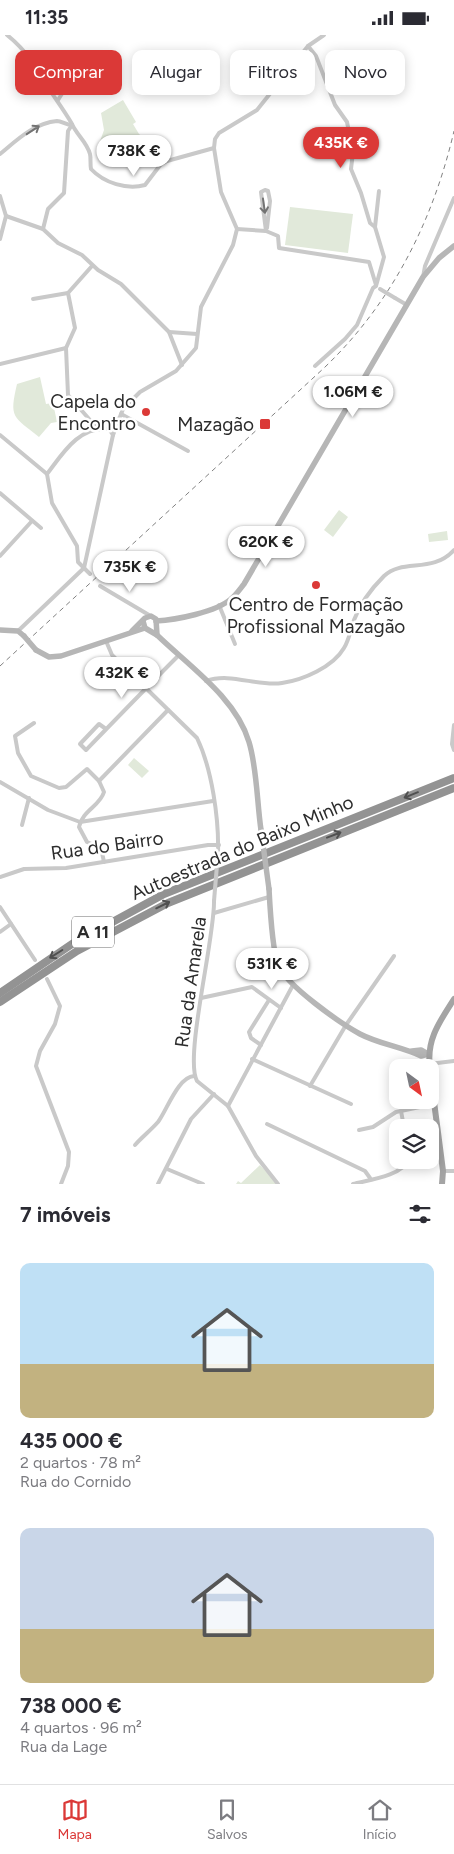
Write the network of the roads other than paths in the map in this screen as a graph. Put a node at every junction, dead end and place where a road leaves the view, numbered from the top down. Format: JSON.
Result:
{"nodes":[{"id":1,"x":7,"y":35,"type":"edge"},
{"id":2,"x":324,"y":35,"type":"edge"},
{"id":3,"x":308,"y":46,"type":"junction"},
{"id":4,"x":61,"y":95,"type":"edge"},
{"id":5,"x":58,"y":100,"type":"junction"},
{"id":6,"x":72,"y":125,"type":"junction"},
{"id":7,"x":214,"y":148,"type":"junction"},
{"id":8,"x":0,"y":154,"type":"edge"},
{"id":9,"x":0,"y":191,"type":"edge"},
{"id":10,"x":379,"y":191,"type":"dead end"},
{"id":11,"x":0,"y":196,"type":"edge"},
{"id":12,"x":454,"y":198,"type":"edge"},
{"id":13,"x":6,"y":216,"type":"junction"},
{"id":14,"x":375,"y":227,"type":"junction"},
{"id":15,"x":43,"y":229,"type":"junction"},
{"id":16,"x":237,"y":229,"type":"junction"},
{"id":17,"x":266,"y":229,"type":"junction"},
{"id":18,"x":0,"y":239,"type":"edge"},
{"id":19,"x":454,"y":246,"type":"edge"},
{"id":20,"x":92,"y":266,"type":"junction"},
{"id":21,"x":423,"y":277,"type":"junction"},
{"id":22,"x":378,"y":288,"type":"junction"},
{"id":23,"x":68,"y":293,"type":"junction"},
{"id":24,"x":33,"y":299,"type":"dead end"},
{"id":25,"x":407,"y":305,"type":"junction"},
{"id":26,"x":169,"y":332,"type":"junction"},
{"id":27,"x":197,"y":334,"type":"junction"},
{"id":28,"x":66,"y":348,"type":"junction"},
{"id":29,"x":0,"y":364,"type":"edge"},
{"id":30,"x":182,"y":365,"type":"junction"},
{"id":31,"x":315,"y":366,"type":"dead end"},
{"id":32,"x":121,"y":415,"type":"junction"},
{"id":33,"x":97,"y":428,"type":"junction"},
{"id":34,"x":109,"y":429,"type":"junction"},
{"id":35,"x":0,"y":435,"type":"edge"},
{"id":36,"x":114,"y":435,"type":"junction"},
{"id":37,"x":188,"y":451,"type":"dead end"},
{"id":38,"x":47,"y":474,"type":"junction"},
{"id":39,"x":0,"y":493,"type":"edge"},
{"id":40,"x":32,"y":521,"type":"junction"},
{"id":41,"x":41,"y":528,"type":"dead end"},
{"id":42,"x":454,"y":551,"type":"edge"},
{"id":43,"x":0,"y":556,"type":"edge"},
{"id":44,"x":84,"y":568,"type":"junction"},
{"id":45,"x":90,"y":574,"type":"dead end"},
{"id":46,"x":100,"y":585,"type":"dead end"},
{"id":47,"x":219,"y":605,"type":"junction"},
{"id":48,"x":149,"y":615,"type":"junction"},
{"id":49,"x":143,"y":621,"type":"junction"},
{"id":50,"x":156,"y":623,"type":"junction"},
{"id":51,"x":147,"y":628,"type":"junction"},
{"id":52,"x":0,"y":630,"type":"edge"},
{"id":53,"x":18,"y":631,"type":"junction"},
{"id":54,"x":130,"y":633,"type":"junction"},
{"id":55,"x":157,"y":635,"type":"junction"},
{"id":56,"x":106,"y":641,"type":"junction"},
{"id":57,"x":235,"y":644,"type":"dead end"},
{"id":58,"x":178,"y":656,"type":"junction"},
{"id":59,"x":205,"y":681,"type":"junction"},
{"id":60,"x":146,"y":688,"type":"junction"},
{"id":61,"x":168,"y":710,"type":"junction"},
{"id":62,"x":34,"y":723,"type":"dead end"},
{"id":63,"x":454,"y":725,"type":"edge"},
{"id":64,"x":106,"y":729,"type":"junction"},
{"id":65,"x":454,"y":750,"type":"edge"},
{"id":66,"x":454,"y":778,"type":"edge"},
{"id":67,"x":99,"y":781,"type":"junction"},
{"id":68,"x":0,"y":782,"type":"edge"},
{"id":69,"x":454,"y":788,"type":"edge"},
{"id":70,"x":30,"y":799,"type":"junction"},
{"id":71,"x":213,"y":801,"type":"junction"},
{"id":72,"x":80,"y":822,"type":"junction"},
{"id":73,"x":22,"y":825,"type":"dead end"},
{"id":74,"x":219,"y":845,"type":"junction"},
{"id":75,"x":104,"y":862,"type":"junction"},
{"id":76,"x":0,"y":877,"type":"edge"},
{"id":77,"x":269,"y":897,"type":"junction"},
{"id":78,"x":0,"y":907,"type":"edge"},
{"id":79,"x":214,"y":913,"type":"junction"},
{"id":80,"x":11,"y":924,"type":"junction"},
{"id":81,"x":0,"y":932,"type":"edge"},
{"id":82,"x":394,"y":956,"type":"dead end"},
{"id":83,"x":35,"y":960,"type":"dead end"},
{"id":84,"x":47,"y":979,"type":"dead end"},
{"id":85,"x":293,"y":985,"type":"junction"},
{"id":86,"x":0,"y":993,"type":"edge"},
{"id":87,"x":201,"y":998,"type":"junction"},
{"id":88,"x":454,"y":999,"type":"edge"},
{"id":89,"x":269,"y":1000,"type":"junction"},
{"id":90,"x":0,"y":1002,"type":"edge"},
{"id":91,"x":281,"y":1008,"type":"junction"},
{"id":92,"x":346,"y":1025,"type":"junction"},
{"id":93,"x":262,"y":1045,"type":"junction"},
{"id":94,"x":428,"y":1054,"type":"junction"},
{"id":95,"x":252,"y":1059,"type":"junction"},
{"id":96,"x":429,"y":1059,"type":"edge"},
{"id":97,"x":454,"y":1061,"type":"edge"},
{"id":98,"x":439,"y":1065,"type":"edge"},
{"id":99,"x":194,"y":1076,"type":"junction"},
{"id":100,"x":310,"y":1086,"type":"junction"},
{"id":101,"x":214,"y":1094,"type":"junction"},
{"id":102,"x":351,"y":1104,"type":"dead end"},
{"id":103,"x":228,"y":1106,"type":"junction"},
{"id":104,"x":410,"y":1109,"type":"edge"},
{"id":105,"x":435,"y":1109,"type":"edge"},
{"id":106,"x":401,"y":1111,"type":"junction"},
{"id":107,"x":402,"y":1119,"type":"edge"},
{"id":108,"x":267,"y":1124,"type":"dead end"},
{"id":109,"x":359,"y":1130,"type":"dead end"},
{"id":110,"x":135,"y":1145,"type":"dead end"},
{"id":111,"x":166,"y":1169,"type":"junction"},
{"id":112,"x":402,"y":1169,"type":"edge"},
{"id":113,"x":444,"y":1171,"type":"junction"},
{"id":114,"x":454,"y":1171,"type":"edge"},
{"id":115,"x":370,"y":1178,"type":"junction"},
{"id":116,"x":61,"y":1184,"type":"edge"},
{"id":117,"x":158,"y":1184,"type":"edge"},
{"id":118,"x":203,"y":1184,"type":"edge"},
{"id":119,"x":278,"y":1184,"type":"edge"},
{"id":120,"x":353,"y":1184,"type":"edge"},
{"id":121,"x":442,"y":1184,"type":"edge"}],
"edges":[{"from":1,"to":5,"type":"street"},
{"from":2,"to":3,"type":"street"},
{"from":3,"to":7,"type":"street"},
{"from":3,"to":14,"type":"street"},
{"from":4,"to":5,"type":"street"},
{"from":5,"to":6,"type":"street"},
{"from":6,"to":7,"type":"street"},
{"from":8,"to":6,"type":"street","one_way":true},
{"from":6,"to":15,"type":"street"},
{"from":7,"to":16,"type":"street"},
{"from":9,"to":11,"type":"street"},
{"from":10,"to":14,"type":"street"},
{"from":11,"to":13,"type":"street"},
{"from":12,"to":21,"type":"street"},
{"from":13,"to":15,"type":"street"},
{"from":13,"to":18,"type":"street"},
{"from":14,"to":22,"type":"street"},
{"from":15,"to":20,"type":"street"},
{"from":16,"to":17,"type":"street"},
{"from":16,"to":27,"type":"street"},
{"from":17,"to":17,"type":"street","one_way":true},
{"from":17,"to":22,"type":"street"},
{"from":19,"to":21,"type":"street"},
{"from":20,"to":23,"type":"street"},
{"from":20,"to":26,"type":"street"},
{"from":21,"to":25,"type":"street"},
{"from":22,"to":25,"type":"street","bridge":true},
{"from":22,"to":31,"type":"street"},
{"from":23,"to":24,"type":"street"},
{"from":23,"to":28,"type":"street"},
{"from":25,"to":47,"type":"street"},
{"from":26,"to":27,"type":"street"},
{"from":26,"to":30,"type":"street"},
{"from":27,"to":30,"type":"street"},
{"from":28,"to":29,"type":"street"},
{"from":28,"to":33,"type":"street"},
{"from":30,"to":32,"type":"street"},
{"from":32,"to":34,"type":"street"},
{"from":32,"to":36,"type":"street"},
{"from":32,"to":37,"type":"street"},
{"from":33,"to":34,"type":"street"},
{"from":33,"to":38,"type":"street"},
{"from":34,"to":36,"type":"street"},
{"from":35,"to":38,"type":"street"},
{"from":36,"to":44,"type":"street"},
{"from":38,"to":44,"type":"street"},
{"from":39,"to":40,"type":"street"},
{"from":40,"to":41,"type":"street"},
{"from":40,"to":43,"type":"street"},
{"from":42,"to":59,"type":"street"},
{"from":44,"to":45,"type":"street"},
{"from":44,"to":53,"type":"street"},
{"from":46,"to":48,"type":"street"},
{"from":47,"to":50,"type":"street"},
{"from":47,"to":57,"type":"street"},
{"from":48,"to":49,"type":"street"},
{"from":48,"to":50,"type":"street"},
{"from":49,"to":51,"type":"street"},
{"from":49,"to":54,"type":"street"},
{"from":50,"to":51,"type":"street"},
{"from":50,"to":55,"type":"street"},
{"from":51,"to":54,"type":"street"},
{"from":51,"to":55,"type":"street"},
{"from":52,"to":53,"type":"street"},
{"from":53,"to":56,"type":"street","bridge":true},
{"from":54,"to":56,"type":"street"},
{"from":55,"to":58,"type":"street"},
{"from":56,"to":60,"type":"street","name":"Rua da Amarela"},
{"from":58,"to":59,"type":"street"},
{"from":58,"to":60,"type":"street"},
{"from":59,"to":77,"type":"street","bridge":true},
{"from":60,"to":61,"type":"street","name":"Rua da Amarela"},
{"from":60,"to":64,"type":"street"},
{"from":61,"to":67,"type":"street"},
{"from":61,"to":71,"type":"street","name":"Rua da Amarela"},
{"from":62,"to":67,"type":"street"},
{"from":63,"to":65,"type":"street"},
{"from":64,"to":64,"type":"street"},
{"from":66,"to":86,"type":"highway","name":"Autoestrada do Baixo Minho","number":"A 11","one_way":true},
{"from":67,"to":72,"type":"street"},
{"from":68,"to":70,"type":"street"},
{"from":90,"to":69,"type":"highway","name":"Autoestrada do Baixo Minho","number":"A 11","one_way":true},
{"from":70,"to":72,"type":"street"},
{"from":70,"to":73,"type":"street"},
{"from":71,"to":72,"type":"street"},
{"from":71,"to":74,"type":"street","name":"Rua da Amarela"},
{"from":72,"to":75,"type":"street"},
{"from":74,"to":75,"type":"street","name":"Rua do Bairro"},
{"from":74,"to":79,"type":"street","name":"Rua da Amarela","bridge":true},
{"from":75,"to":76,"type":"street","name":"Rua do Bairro"},
{"from":77,"to":79,"type":"street"},
{"from":77,"to":85,"type":"street"},
{"from":78,"to":80,"type":"street"},
{"from":79,"to":87,"type":"street","name":"Rua da Amarela"},
{"from":80,"to":81,"type":"street"},
{"from":80,"to":83,"type":"street"},
{"from":82,"to":92,"type":"street"},
{"from":84,"to":116,"type":"street"},
{"from":85,"to":91,"type":"street"},
{"from":85,"to":92,"type":"street"},
{"from":87,"to":89,"type":"street"},
{"from":87,"to":99,"type":"street","name":"Rua da Amarela"},
{"from":88,"to":94,"type":"main road"},
{"from":89,"to":91,"type":"street"},
{"from":89,"to":93,"type":"street"},
{"from":91,"to":93,"type":"street"},
{"from":92,"to":94,"type":"street"},
{"from":92,"to":100,"type":"street"},
{"from":93,"to":95,"type":"street"},
{"from":94,"to":96,"type":"main road"},
{"from":95,"to":100,"type":"street"},
{"from":95,"to":103,"type":"street"},
{"from":97,"to":98,"type":"street"},
{"from":99,"to":101,"type":"street","name":"Rua da Amarela"},
{"from":99,"to":110,"type":"street"},
{"from":100,"to":102,"type":"street"},
{"from":101,"to":103,"type":"street","name":"Rua da Amarela"},
{"from":101,"to":111,"type":"street"},
{"from":103,"to":119,"type":"street"},
{"from":104,"to":106,"type":"street"},
{"from":105,"to":113,"type":"main road"},
{"from":106,"to":107,"type":"street"},
{"from":106,"to":109,"type":"street"},
{"from":108,"to":115,"type":"street"},
{"from":111,"to":117,"type":"street"},
{"from":111,"to":118,"type":"street"},
{"from":112,"to":115,"type":"street"},
{"from":113,"to":114,"type":"street"},
{"from":113,"to":121,"type":"main road"},
{"from":115,"to":120,"type":"street"}]}
